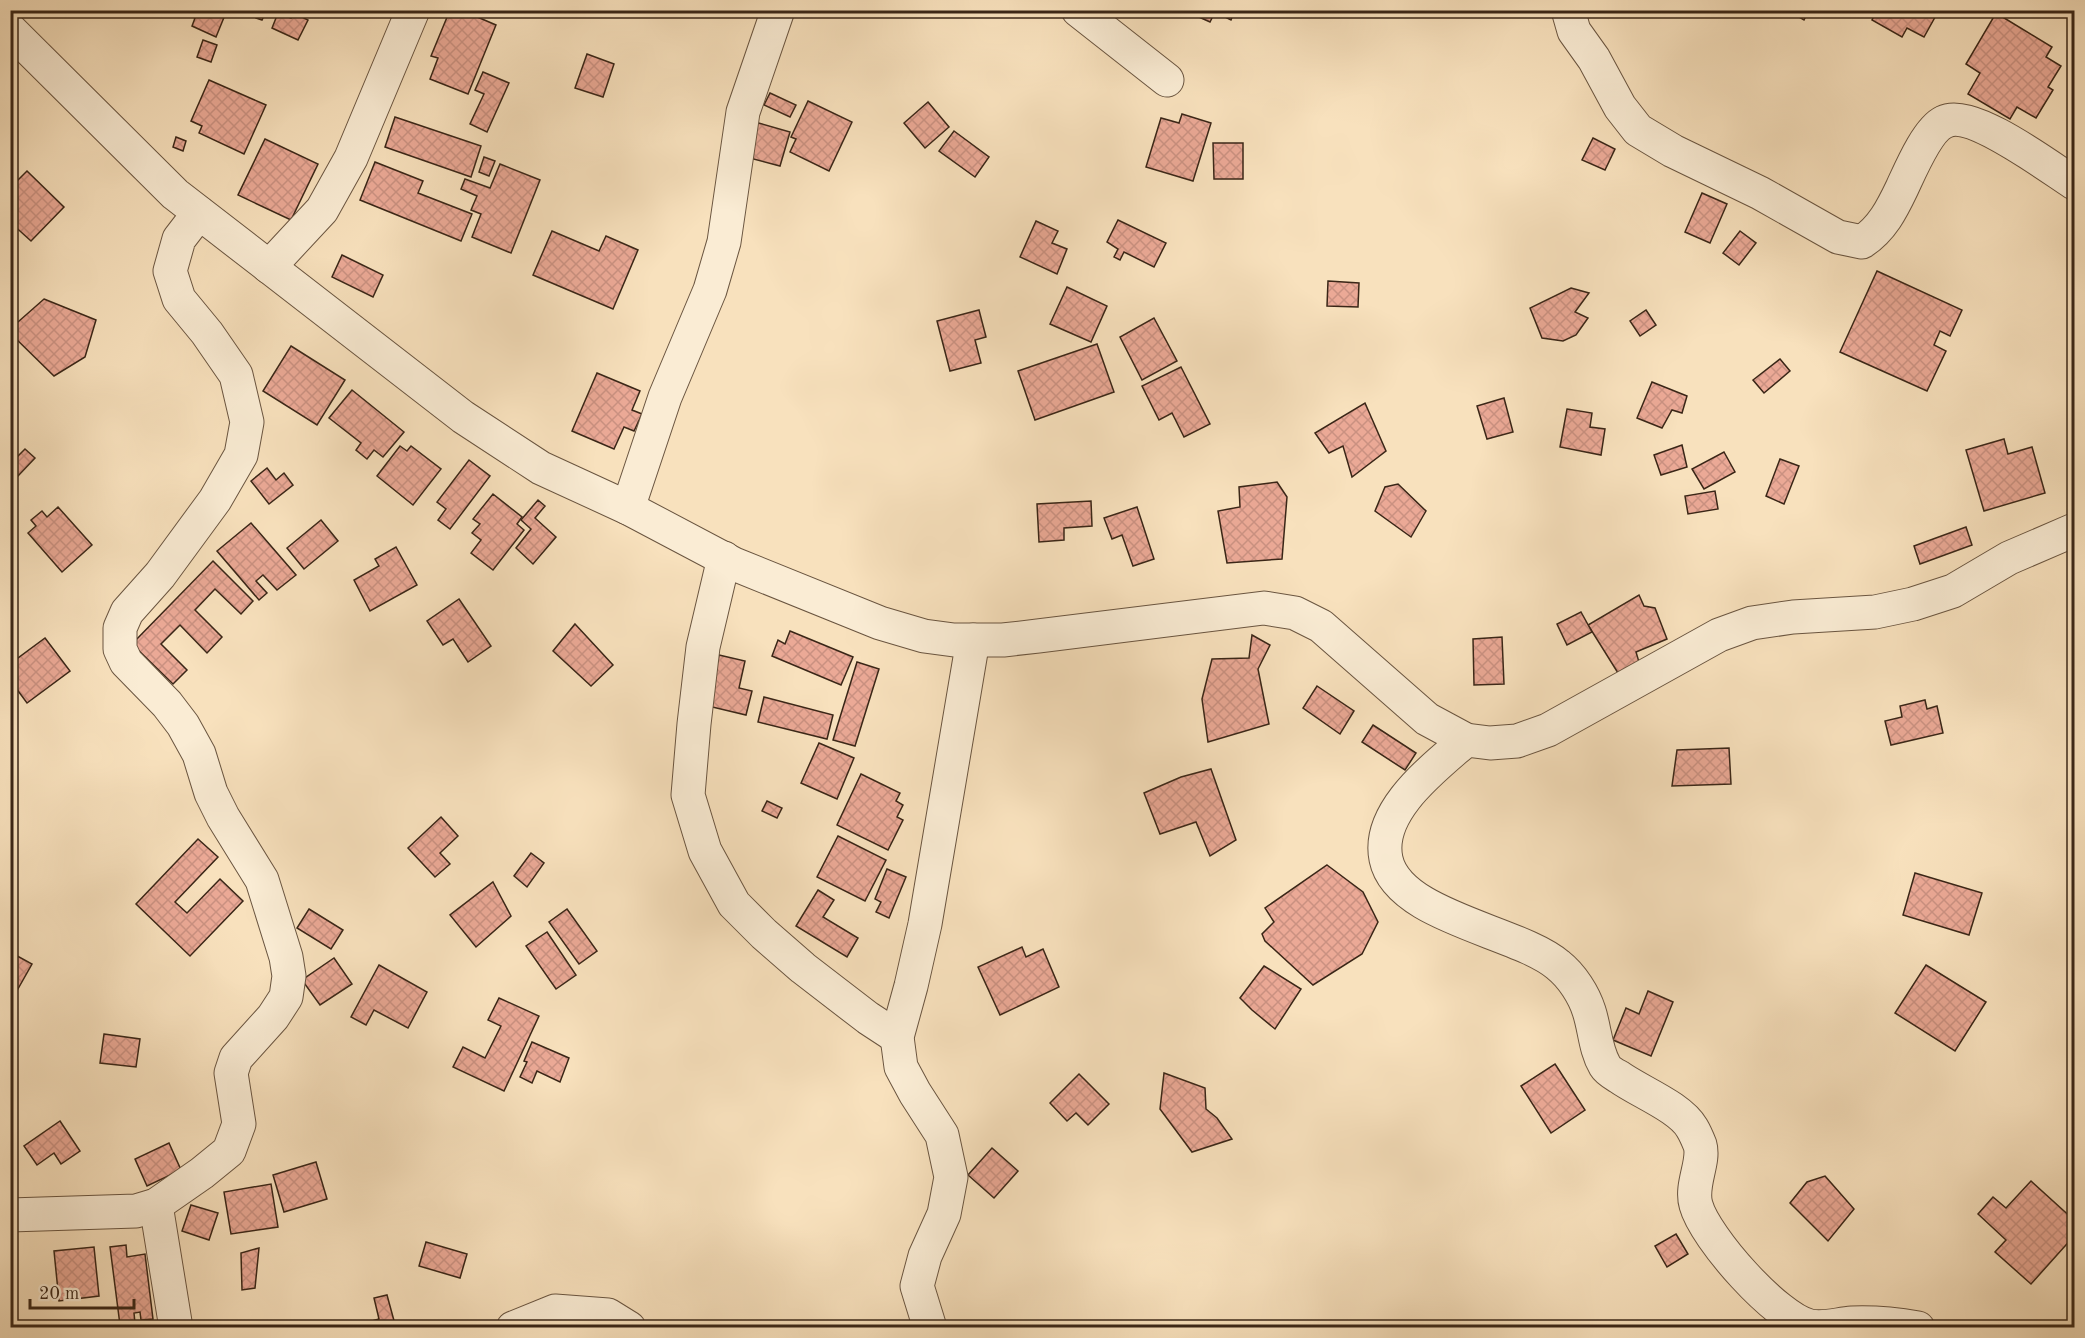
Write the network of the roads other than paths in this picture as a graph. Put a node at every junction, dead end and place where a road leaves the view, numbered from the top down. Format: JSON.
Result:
{"nodes":[{"id":1,"x":413,"y":10,"type":"edge"},
{"id":2,"x":778,"y":10,"type":"edge"},
{"id":3,"x":1078,"y":10,"type":"edge"},
{"id":4,"x":1568,"y":10,"type":"edge"},
{"id":5,"x":10,"y":30,"type":"edge"},
{"id":6,"x":1167,"y":80,"type":"dead end"},
{"id":7,"x":2074,"y":183,"type":"edge"},
{"id":8,"x":199,"y":213,"type":"junction"},
{"id":9,"x":269,"y":267,"type":"junction"},
{"id":10,"x":628,"y":508,"type":"junction"},
{"id":11,"x":2074,"y":530,"type":"edge"},
{"id":12,"x":724,"y":558,"type":"junction"},
{"id":13,"x":973,"y":640,"type":"junction"},
{"id":14,"x":1466,"y":740,"type":"junction"},
{"id":15,"x":897,"y":1037,"type":"junction"},
{"id":16,"x":156,"y":1205,"type":"junction"},
{"id":17,"x":10,"y":1215,"type":"edge"},
{"id":18,"x":176,"y":1328,"type":"edge"},
{"id":19,"x":513,"y":1328,"type":"edge"},
{"id":20,"x":629,"y":1328,"type":"edge"},
{"id":21,"x":930,"y":1328,"type":"edge"},
{"id":22,"x":1918,"y":1328,"type":"edge"}],
"edges":[{"from":1,"to":9,"type":"street"},
{"from":2,"to":10,"type":"street"},
{"from":3,"to":6,"type":"street"},
{"from":4,"to":7,"type":"street"},
{"from":5,"to":8,"type":"street"},
{"from":8,"to":9,"type":"street"},
{"from":8,"to":16,"type":"street"},
{"from":9,"to":10,"type":"street"},
{"from":10,"to":12,"type":"street"},
{"from":11,"to":14,"type":"street"},
{"from":12,"to":13,"type":"street"},
{"from":12,"to":15,"type":"street"},
{"from":13,"to":14,"type":"street"},
{"from":13,"to":15,"type":"street"},
{"from":14,"to":22,"type":"street"},
{"from":15,"to":21,"type":"street"},
{"from":16,"to":17,"type":"street"},
{"from":16,"to":18,"type":"street"},
{"from":19,"to":20,"type":"street"}]}
